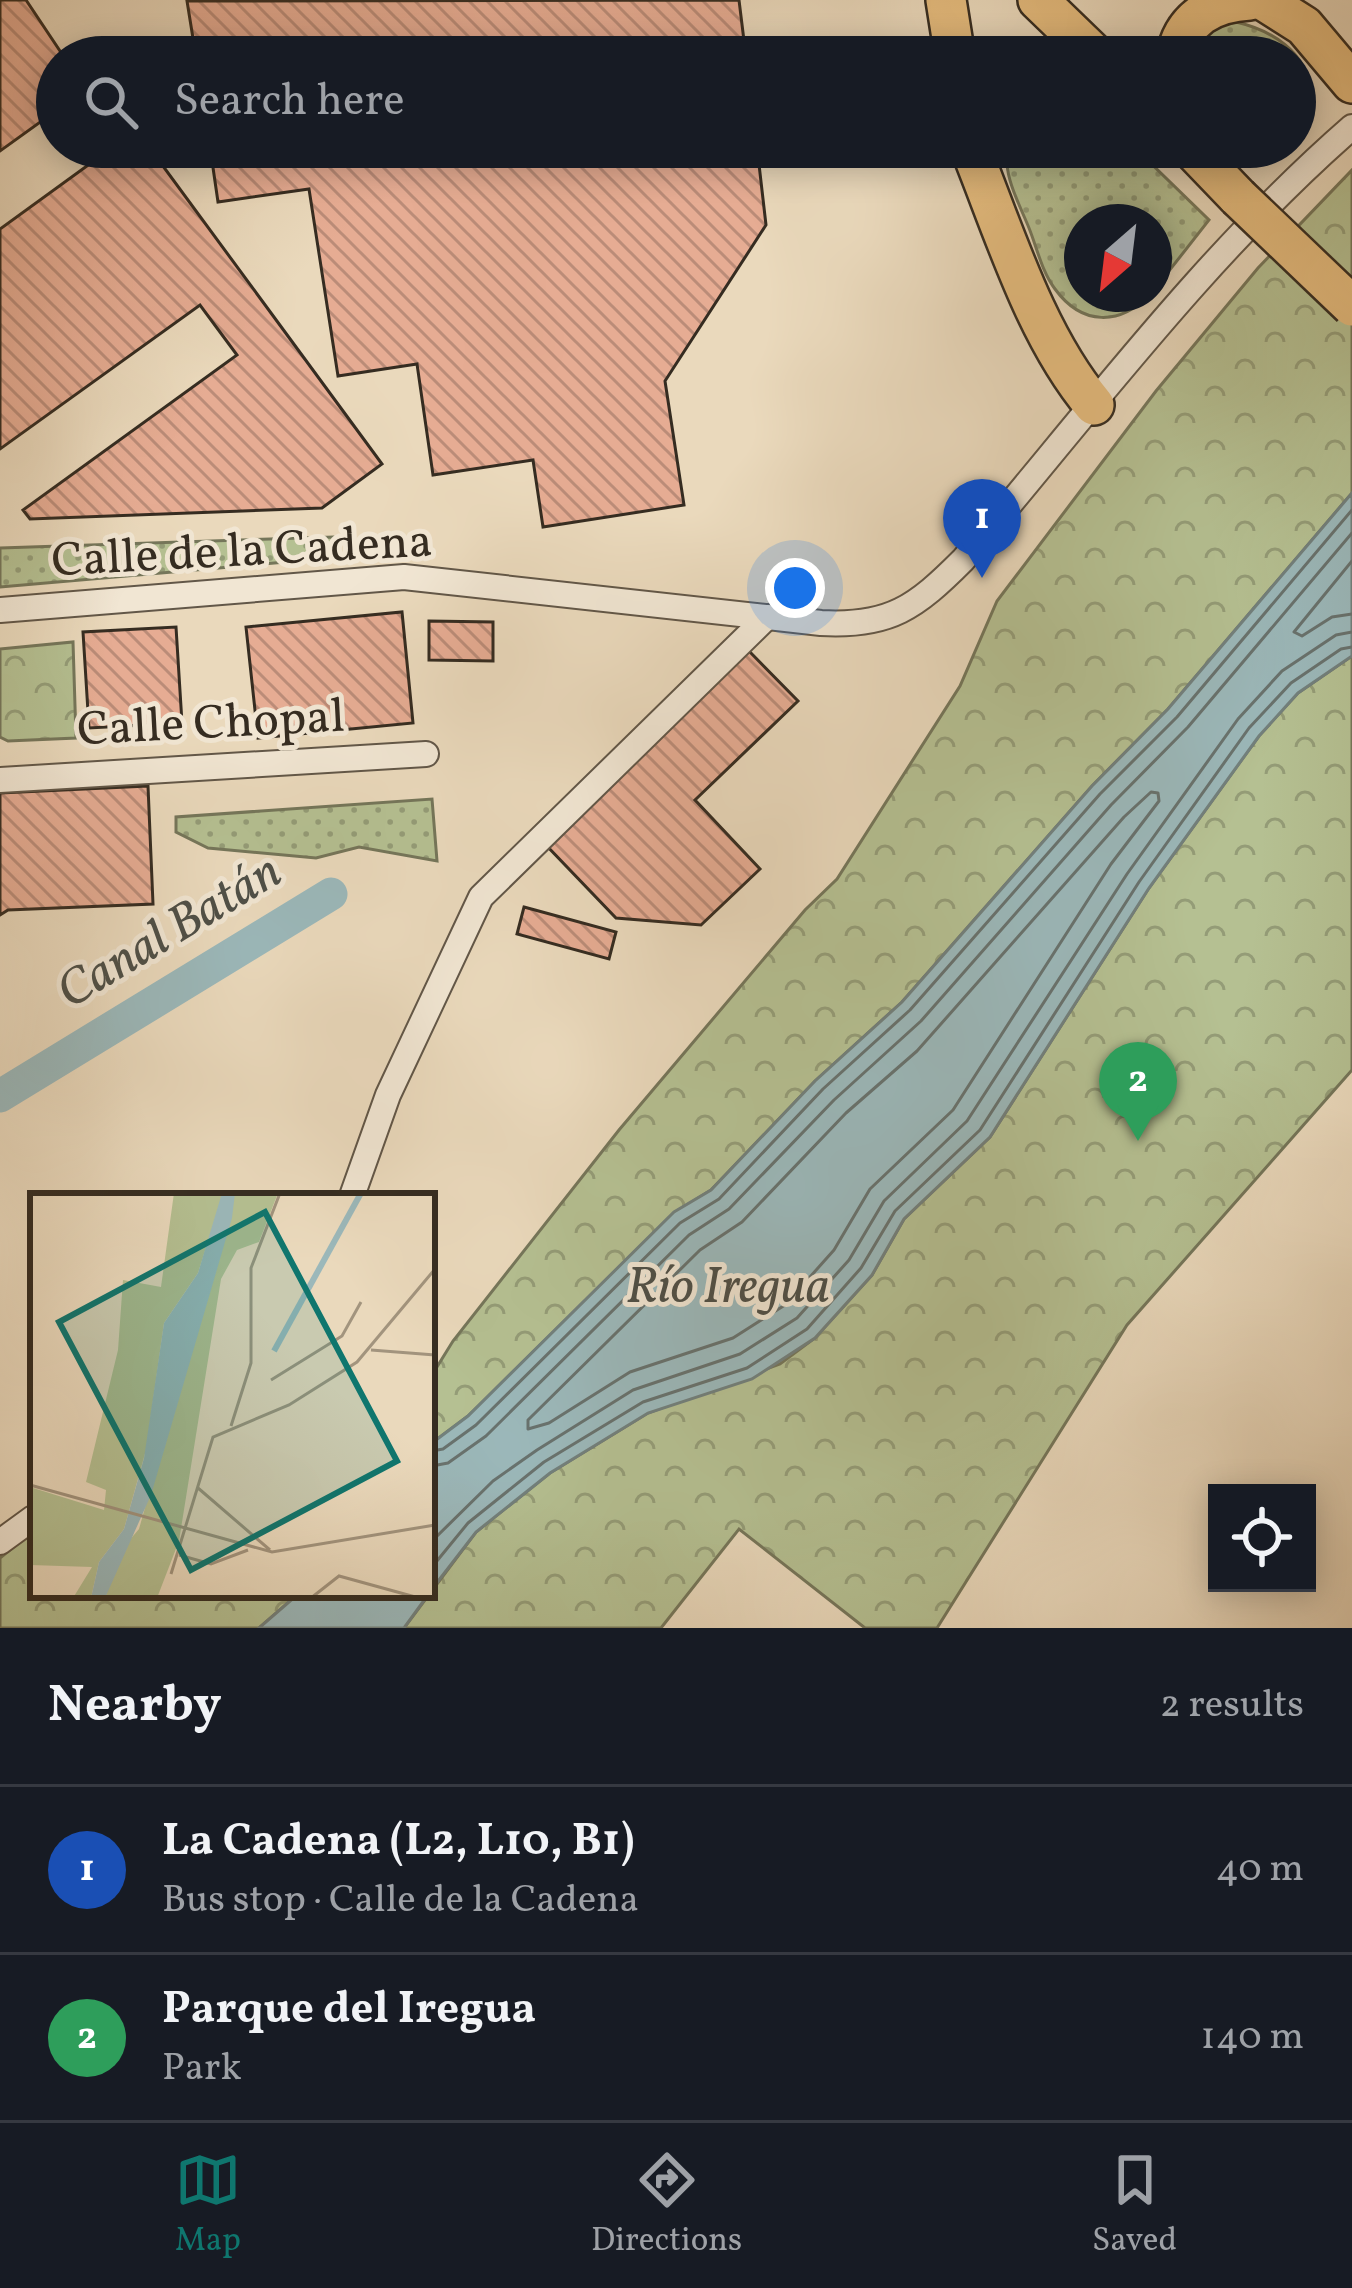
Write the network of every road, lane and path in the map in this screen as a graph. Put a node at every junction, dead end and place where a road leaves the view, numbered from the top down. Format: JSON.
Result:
{"nodes":[{"id":1,"x":946,"y":0,"type":"edge"},
{"id":2,"x":1037,"y":0,"type":"edge"},
{"id":3,"x":1250,"y":0,"type":"edge"},
{"id":4,"x":1263,"y":0,"type":"edge"},
{"id":5,"x":952,"y":36,"type":"edge"},
{"id":6,"x":1074,"y":36,"type":"edge"},
{"id":7,"x":1181,"y":36,"type":"edge"},
{"id":8,"x":1312,"y":36,"type":"edge"},
{"id":9,"x":1316,"y":40,"type":"edge"},
{"id":10,"x":1352,"y":83,"type":"edge"},
{"id":11,"x":1352,"y":127,"type":"edge"},
{"id":12,"x":1316,"y":159,"type":"edge"},
{"id":13,"x":982,"y":168,"type":"edge"},
{"id":14,"x":1211,"y":168,"type":"edge"},
{"id":15,"x":1306,"y":168,"type":"edge"},
{"id":16,"x":1352,"y":306,"type":"edge"},
{"id":17,"x":1094,"y":405,"type":"junction"},
{"id":18,"x":0,"y":610,"type":"edge"},
{"id":19,"x":767,"y":617,"type":"junction"},
{"id":20,"x":426,"y":754,"type":"dead end"},
{"id":21,"x":0,"y":780,"type":"edge"},
{"id":22,"x":353,"y":1193,"type":"edge"},
{"id":23,"x":30,"y":1520,"type":"edge"},
{"id":24,"x":0,"y":1542,"type":"edge"}],
"edges":[{"from":1,"to":5,"type":"main road"},
{"from":2,"to":6,"type":"main road"},
{"from":3,"to":7,"type":"main road"},
{"from":4,"to":8,"type":"main road"},
{"from":9,"to":10,"type":"main road"},
{"from":11,"to":12,"type":"street","name":"Calle de la Cadena"},
{"from":13,"to":17,"type":"main road"},
{"from":14,"to":16,"type":"main road","bridge":true},
{"from":15,"to":17,"type":"street","name":"Calle de la Cadena"},
{"from":17,"to":19,"type":"street","name":"Calle de la Cadena"},
{"from":18,"to":19,"type":"street","name":"Calle de la Cadena"},
{"from":19,"to":22,"type":"street"},
{"from":20,"to":21,"type":"street","name":"Calle Chopal"},
{"from":23,"to":24,"type":"street"}]}
